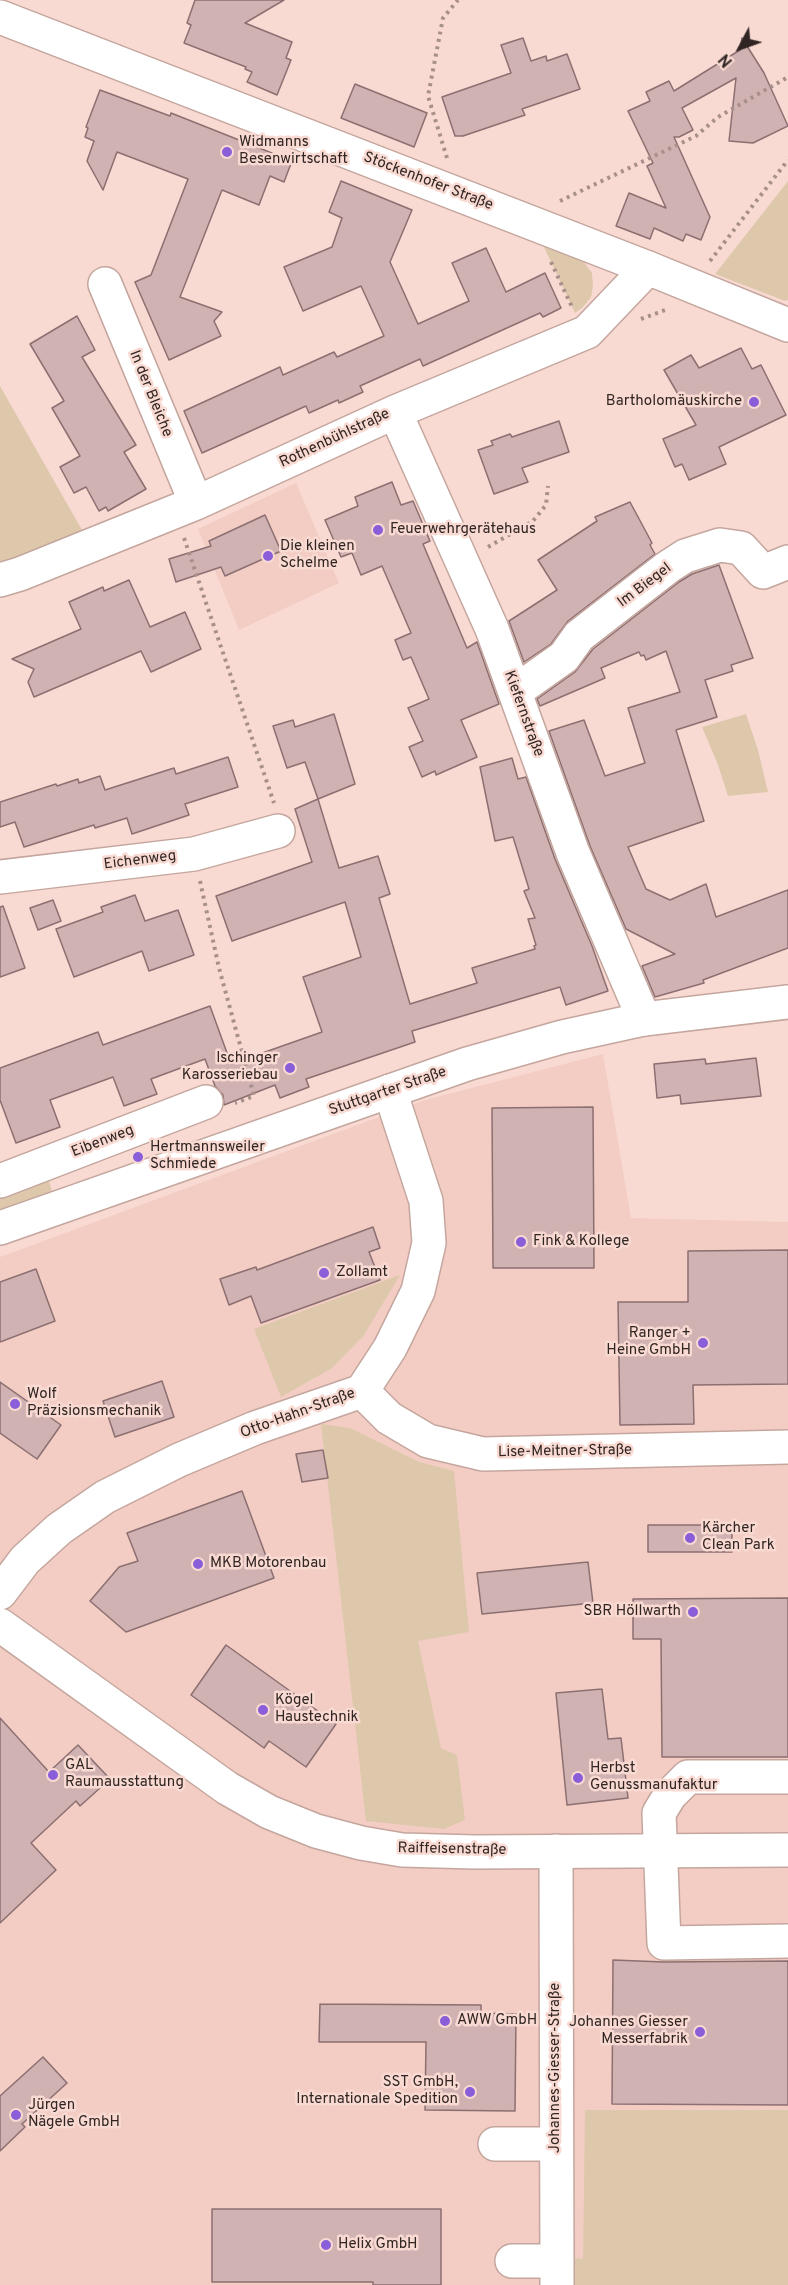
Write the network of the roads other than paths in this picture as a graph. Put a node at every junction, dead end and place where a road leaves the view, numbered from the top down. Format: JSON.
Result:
{"nodes":[{"id":1,"x":0,"y":17,"type":"edge"},
{"id":2,"x":648,"y":268,"type":"junction"},
{"id":3,"x":105,"y":284,"type":"dead end"},
{"id":4,"x":788,"y":325,"type":"edge"},
{"id":5,"x":395,"y":412,"type":"junction"},
{"id":6,"x":185,"y":507,"type":"junction"},
{"id":7,"x":788,"y":562,"type":"edge"},
{"id":8,"x":0,"y":579,"type":"edge"},
{"id":9,"x":516,"y":691,"type":"junction"},
{"id":10,"x":278,"y":831,"type":"road end"},
{"id":11,"x":0,"y":877,"type":"edge"},
{"id":12,"x":788,"y":1002,"type":"edge"},
{"id":13,"x":644,"y":1019,"type":"junction"},
{"id":14,"x":390,"y":1091,"type":"junction"},
{"id":15,"x":206,"y":1102,"type":"road end"},
{"id":16,"x":0,"y":1181,"type":"edge"},
{"id":17,"x":0,"y":1228,"type":"edge"},
{"id":18,"x":362,"y":1390,"type":"junction"},
{"id":19,"x":788,"y":1447,"type":"edge"},
{"id":20,"x":0,"y":1593,"type":"edge"},
{"id":21,"x":0,"y":1625,"type":"edge"},
{"id":22,"x":788,"y":1777,"type":"edge"},
{"id":23,"x":788,"y":1850,"type":"edge"},
{"id":24,"x":556,"y":1851,"type":"junction"},
{"id":25,"x":661,"y":1851,"type":"junction"},
{"id":26,"x":788,"y":1941,"type":"edge"},
{"id":27,"x":495,"y":2144,"type":"dead end"},
{"id":28,"x":555,"y":2144,"type":"junction"},
{"id":29,"x":512,"y":2261,"type":"dead end"},
{"id":30,"x":557,"y":2273,"type":"edge"}],
"edges":[{"from":1,"to":2,"type":"street","name":"Stöckenhofer Straße"},
{"from":2,"to":4,"type":"street","name":"Stöckenhofer Straße"},
{"from":2,"to":5,"type":"street","name":"Rothenbühlstraße"},
{"from":3,"to":6,"type":"street","name":"In der Bleiche"},
{"from":5,"to":6,"type":"street","name":"Rothenbühlstraße"},
{"from":5,"to":9,"type":"street","name":"Kiefernstraße"},
{"from":6,"to":8,"type":"street","name":"Rothenbühlstraße"},
{"from":7,"to":9,"type":"street","name":"Im Biegel"},
{"from":9,"to":13,"type":"street","name":"Kiefernstraße"},
{"from":10,"to":11,"type":"street","name":"Eichenweg"},
{"from":12,"to":13,"type":"street","name":"Stuttgarter Straße"},
{"from":13,"to":14,"type":"street","name":"Stuttgarter Straße"},
{"from":14,"to":17,"type":"street","name":"Stuttgarter Straße"},
{"from":14,"to":18,"type":"street","name":"Otto-Hahn-Straße"},
{"from":15,"to":16,"type":"street","name":"Eibenweg"},
{"from":18,"to":19,"type":"street","name":"Lise-Meitner-Straße"},
{"from":18,"to":20,"type":"street","name":"Otto-Hahn-Straße"},
{"from":21,"to":24,"type":"street","name":"Raiffeisenstraße"},
{"from":22,"to":25,"type":"street"},
{"from":23,"to":25,"type":"street","name":"Raiffeisenstraße"},
{"from":24,"to":25,"type":"street","name":"Raiffeisenstraße"},
{"from":24,"to":28,"type":"street","name":"Johannes-Giesser-Straße"},
{"from":25,"to":26,"type":"street"},
{"from":27,"to":28,"type":"street"},
{"from":28,"to":30,"type":"street","name":"Johannes-Giesser-Straße"},
{"from":29,"to":30,"type":"street"}]}
